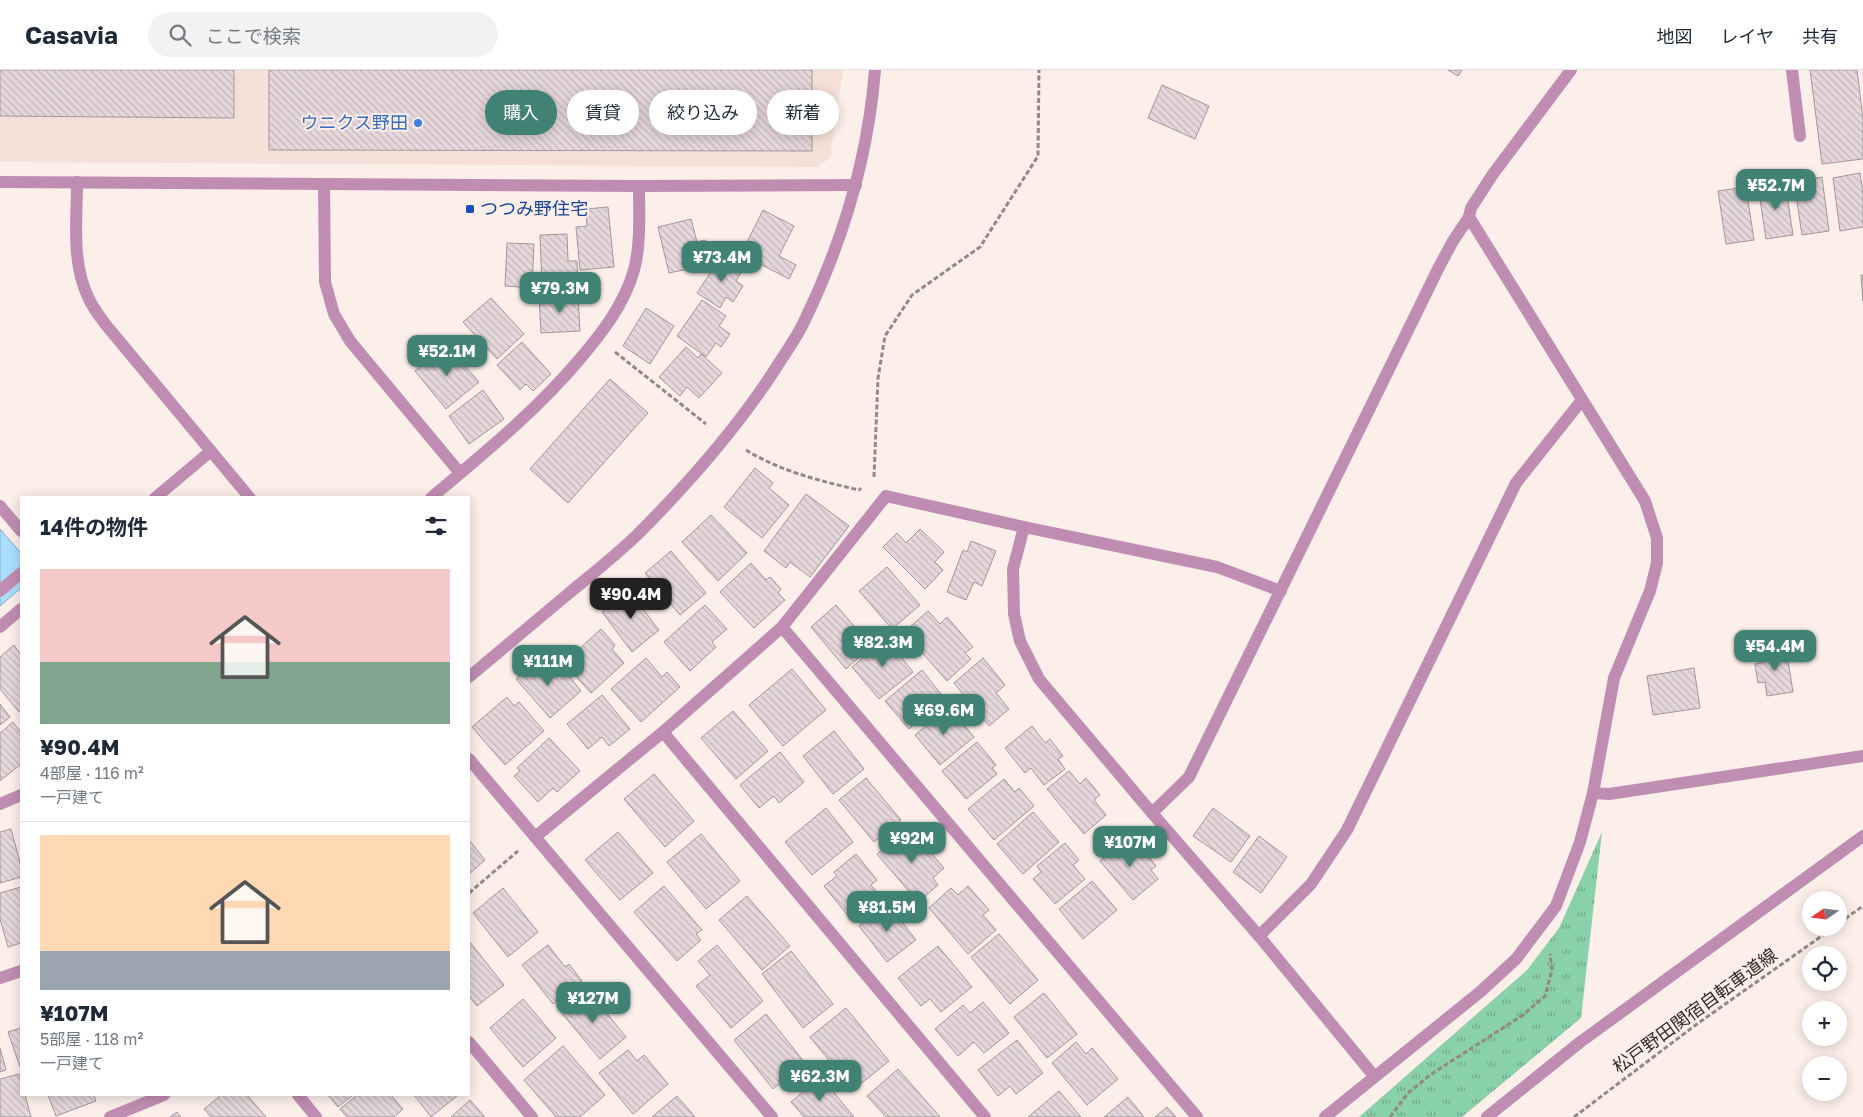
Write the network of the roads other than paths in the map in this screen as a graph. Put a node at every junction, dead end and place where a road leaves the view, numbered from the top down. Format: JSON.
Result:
{"nodes":[{"id":1,"x":875,"y":70,"type":"edge"},
{"id":2,"x":1571,"y":70,"type":"edge"},
{"id":3,"x":1792,"y":70,"type":"edge"},
{"id":4,"x":1800,"y":136,"type":"dead end"},
{"id":5,"x":0,"y":182,"type":"edge"},
{"id":6,"x":77,"y":182,"type":"junction"},
{"id":7,"x":324,"y":184,"type":"junction"},
{"id":8,"x":856,"y":185,"type":"junction"},
{"id":9,"x":639,"y":186,"type":"junction"},
{"id":10,"x":1469,"y":217,"type":"junction"},
{"id":11,"x":1582,"y":400,"type":"junction"},
{"id":12,"x":210,"y":451,"type":"junction"},
{"id":13,"x":460,"y":474,"type":"junction"},
{"id":14,"x":157,"y":496,"type":"edge"},
{"id":15,"x":248,"y":496,"type":"edge"},
{"id":16,"x":433,"y":496,"type":"edge"},
{"id":17,"x":0,"y":506,"type":"edge"},
{"id":18,"x":1024,"y":528,"type":"junction"},
{"id":19,"x":20,"y":530,"type":"edge"},
{"id":20,"x":20,"y":574,"type":"edge"},
{"id":21,"x":0,"y":591,"type":"edge"},
{"id":22,"x":1281,"y":591,"type":"junction"},
{"id":23,"x":20,"y":610,"type":"edge"},
{"id":24,"x":0,"y":627,"type":"edge"},
{"id":25,"x":782,"y":627,"type":"junction"},
{"id":26,"x":470,"y":676,"type":"edge"},
{"id":27,"x":663,"y":732,"type":"junction"},
{"id":28,"x":1863,"y":756,"type":"edge"},
{"id":29,"x":470,"y":760,"type":"edge"},
{"id":30,"x":1593,"y":793,"type":"junction"},
{"id":31,"x":20,"y":795,"type":"edge"},
{"id":32,"x":0,"y":804,"type":"edge"},
{"id":33,"x":1152,"y":814,"type":"junction"},
{"id":34,"x":1863,"y":836,"type":"edge"},
{"id":35,"x":535,"y":837,"type":"junction"},
{"id":36,"x":1259,"y":936,"type":"junction"},
{"id":37,"x":20,"y":971,"type":"edge"},
{"id":38,"x":0,"y":978,"type":"edge"},
{"id":39,"x":470,"y":1043,"type":"edge"},
{"id":40,"x":1374,"y":1076,"type":"junction"},
{"id":41,"x":162,"y":1096,"type":"edge"},
{"id":42,"x":299,"y":1096,"type":"edge"},
{"id":43,"x":110,"y":1117,"type":"edge"},
{"id":44,"x":316,"y":1117,"type":"edge"},
{"id":45,"x":532,"y":1117,"type":"edge"},
{"id":46,"x":772,"y":1117,"type":"edge"},
{"id":47,"x":985,"y":1117,"type":"edge"},
{"id":48,"x":1197,"y":1117,"type":"edge"},
{"id":49,"x":1325,"y":1117,"type":"edge"},
{"id":50,"x":1487,"y":1117,"type":"edge"}],
"edges":[{"from":1,"to":8,"type":"street"},
{"from":2,"to":10,"type":"street"},
{"from":3,"to":4,"type":"street"},
{"from":5,"to":6,"type":"street"},
{"from":6,"to":7,"type":"street"},
{"from":6,"to":12,"type":"street"},
{"from":7,"to":9,"type":"street"},
{"from":7,"to":13,"type":"street"},
{"from":8,"to":9,"type":"street"},
{"from":8,"to":26,"type":"street"},
{"from":9,"to":13,"type":"street"},
{"from":10,"to":11,"type":"street"},
{"from":10,"to":22,"type":"street"},
{"from":11,"to":30,"type":"street"},
{"from":11,"to":36,"type":"street"},
{"from":12,"to":14,"type":"street"},
{"from":12,"to":15,"type":"street"},
{"from":13,"to":16,"type":"street"},
{"from":17,"to":19,"type":"street"},
{"from":18,"to":22,"type":"street"},
{"from":18,"to":25,"type":"street"},
{"from":18,"to":33,"type":"street"},
{"from":20,"to":21,"type":"street"},
{"from":22,"to":33,"type":"street"},
{"from":23,"to":24,"type":"street"},
{"from":25,"to":27,"type":"street"},
{"from":25,"to":48,"type":"street"},
{"from":27,"to":35,"type":"street"},
{"from":27,"to":47,"type":"street"},
{"from":28,"to":30,"type":"street"},
{"from":29,"to":35,"type":"street"},
{"from":30,"to":40,"type":"street"},
{"from":31,"to":32,"type":"street"},
{"from":33,"to":36,"type":"street"},
{"from":34,"to":50,"type":"street"},
{"from":35,"to":46,"type":"street"},
{"from":36,"to":40,"type":"street"},
{"from":37,"to":38,"type":"street"},
{"from":39,"to":45,"type":"street"},
{"from":40,"to":49,"type":"street"},
{"from":41,"to":43,"type":"street"},
{"from":42,"to":44,"type":"street"}]}
